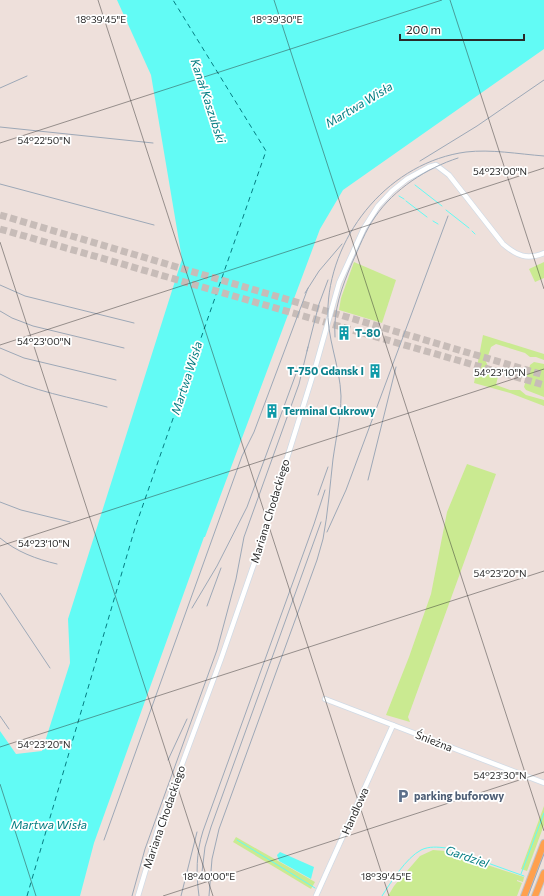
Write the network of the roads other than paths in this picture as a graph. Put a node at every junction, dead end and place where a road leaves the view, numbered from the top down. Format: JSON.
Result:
{"nodes":[{"id":1,"x":544,"y":253,"type":"edge"},
{"id":2,"x":325,"y":699,"type":"dead end"},
{"id":3,"x":393,"y":726,"type":"junction"},
{"id":4,"x":544,"y":783,"type":"edge"},
{"id":5,"x":544,"y":843,"type":"edge"},
{"id":6,"x":544,"y":873,"type":"edge"},
{"id":7,"x":138,"y":896,"type":"edge"},
{"id":8,"x":316,"y":896,"type":"edge"},
{"id":9,"x":524,"y":896,"type":"edge"},
{"id":10,"x":535,"y":896,"type":"edge"}],
"edges":[{"from":1,"to":7,"type":"street","name":"Mariana Chodackiego"},
{"from":2,"to":3,"type":"street","name":"Śnieżna"},
{"from":3,"to":4,"type":"street","name":"Śnieżna"},
{"from":3,"to":8,"type":"street","name":"Handlowa"},
{"from":5,"to":9,"type":"main road"},
{"from":6,"to":10,"type":"main road"}]}
